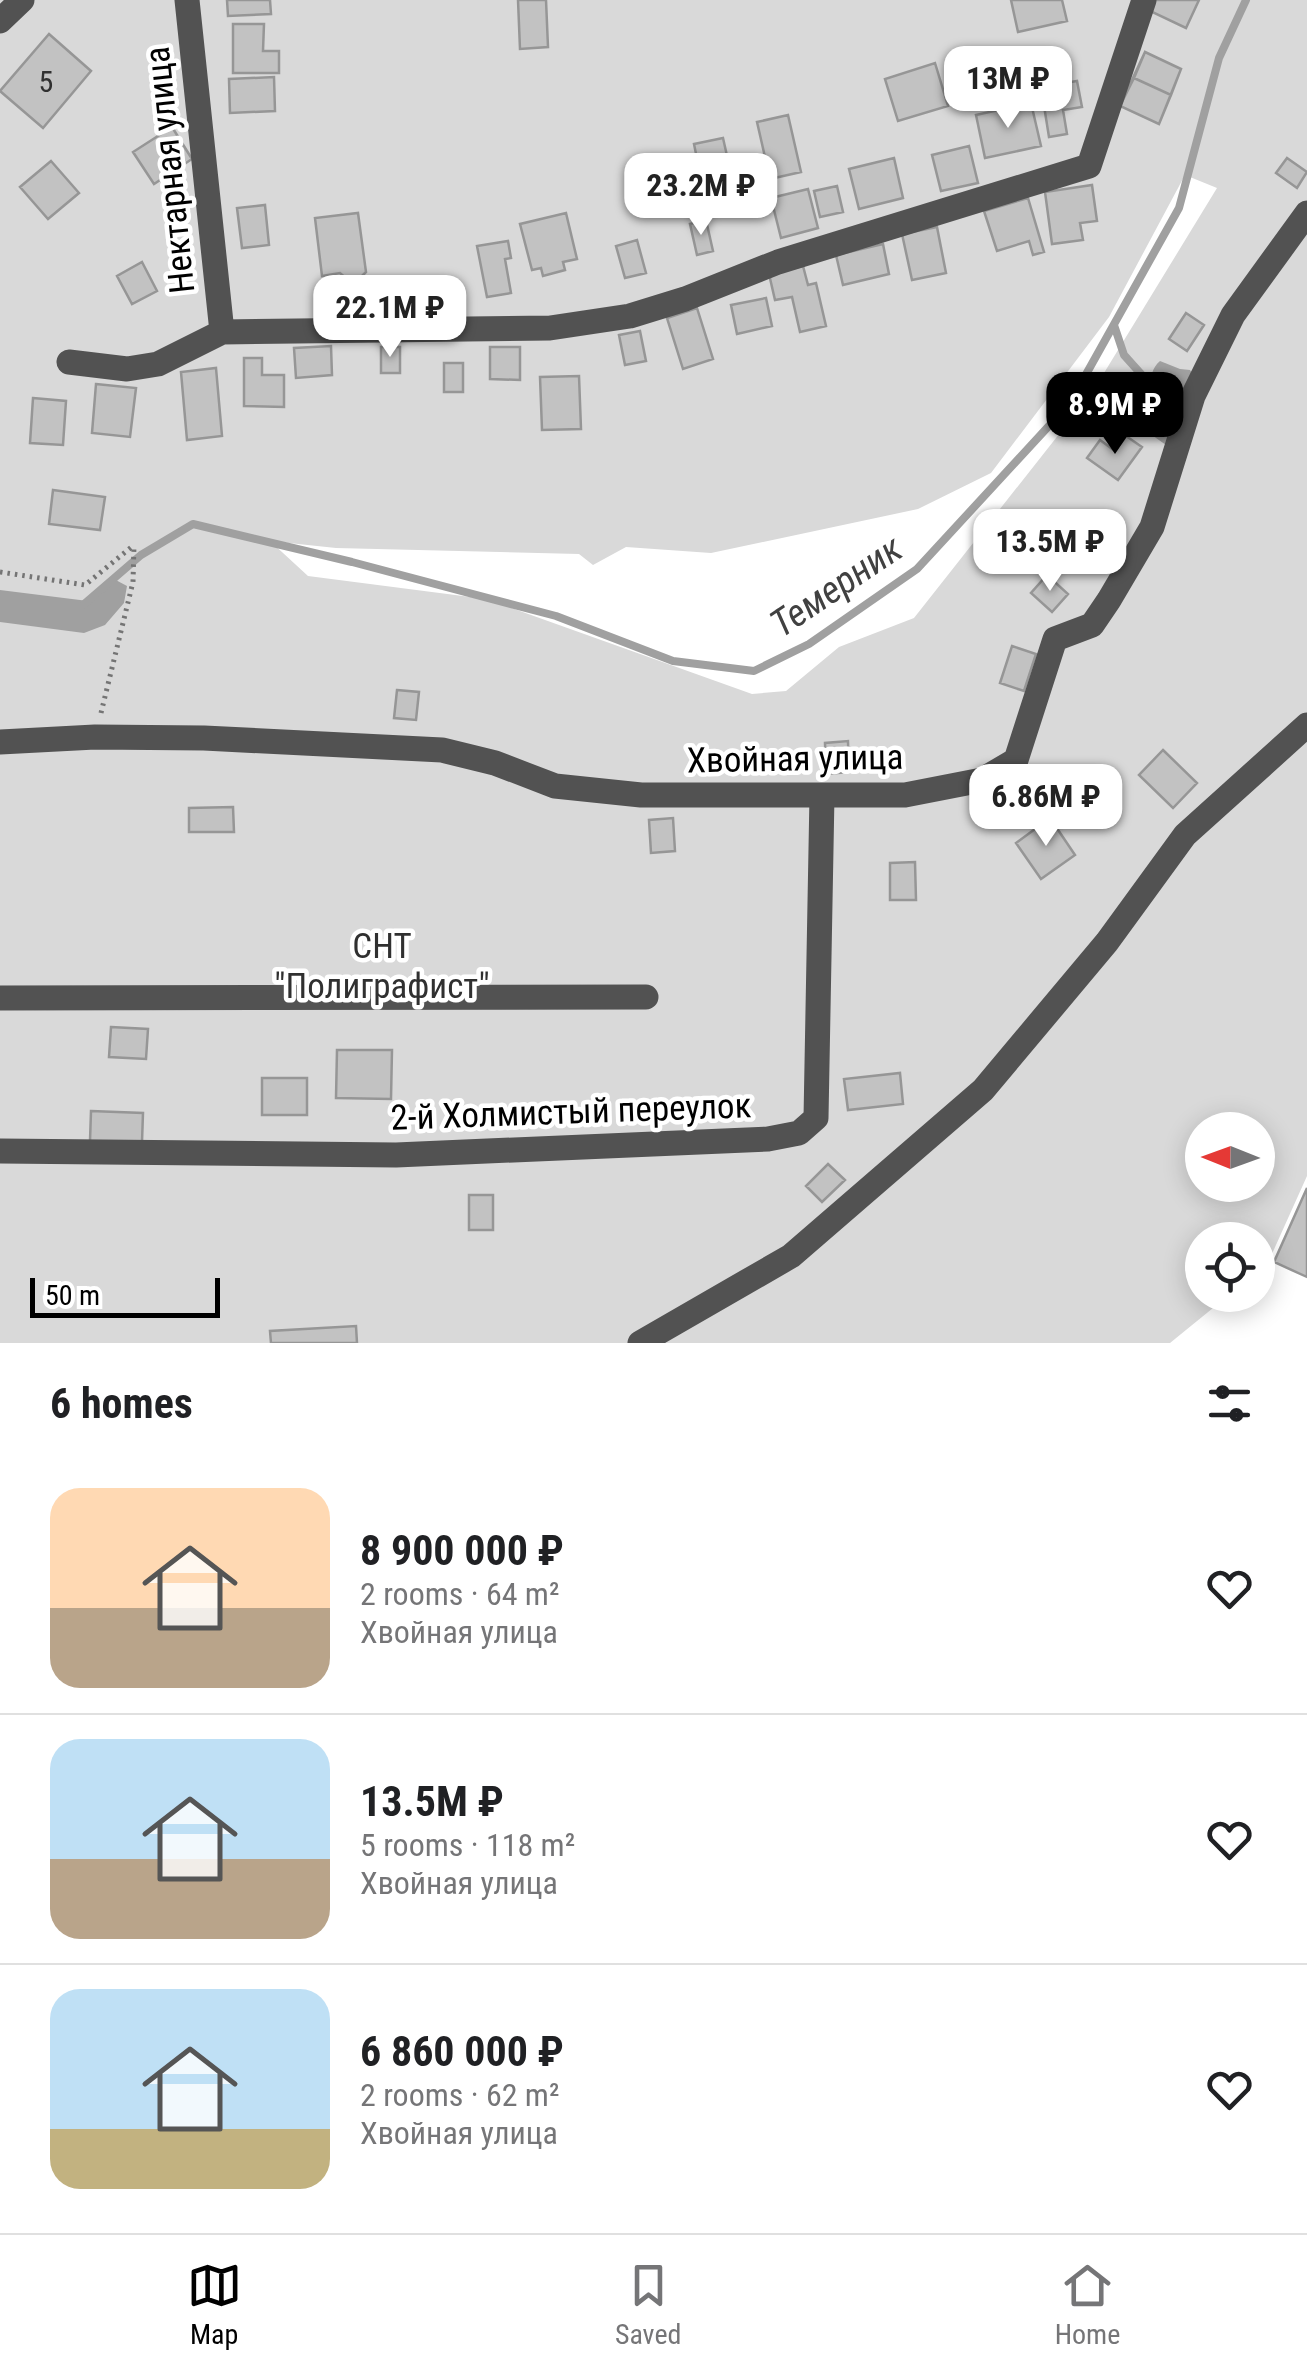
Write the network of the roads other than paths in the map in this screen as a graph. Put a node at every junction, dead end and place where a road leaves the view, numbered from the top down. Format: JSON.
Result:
{"nodes":[{"id":1,"x":22,"y":0,"type":"edge"},
{"id":2,"x":187,"y":0,"type":"edge"},
{"id":3,"x":1144,"y":0,"type":"edge"},
{"id":4,"x":0,"y":21,"type":"edge"},
{"id":5,"x":1307,"y":213,"type":"edge"},
{"id":6,"x":222,"y":332,"type":"junction"},
{"id":7,"x":69,"y":362,"type":"dead end"},
{"id":8,"x":1307,"y":725,"type":"edge"},
{"id":9,"x":0,"y":742,"type":"edge"},
{"id":10,"x":822,"y":796,"type":"junction"},
{"id":11,"x":646,"y":997,"type":"dead end"},
{"id":12,"x":0,"y":998,"type":"edge"},
{"id":13,"x":0,"y":1151,"type":"edge"},
{"id":14,"x":640,"y":1343,"type":"edge"}],
"edges":[{"from":1,"to":4,"type":"street"},
{"from":2,"to":6,"type":"street","name":"Нектарная улица"},
{"from":3,"to":6,"type":"street"},
{"from":5,"to":10,"type":"street","name":"Хвойная улица"},
{"from":6,"to":7,"type":"street"},
{"from":8,"to":14,"type":"street"},
{"from":9,"to":10,"type":"street","name":"Хвойная улица"},
{"from":10,"to":13,"type":"street","name":"2-й Холмистый переулок"},
{"from":11,"to":12,"type":"street"}]}
